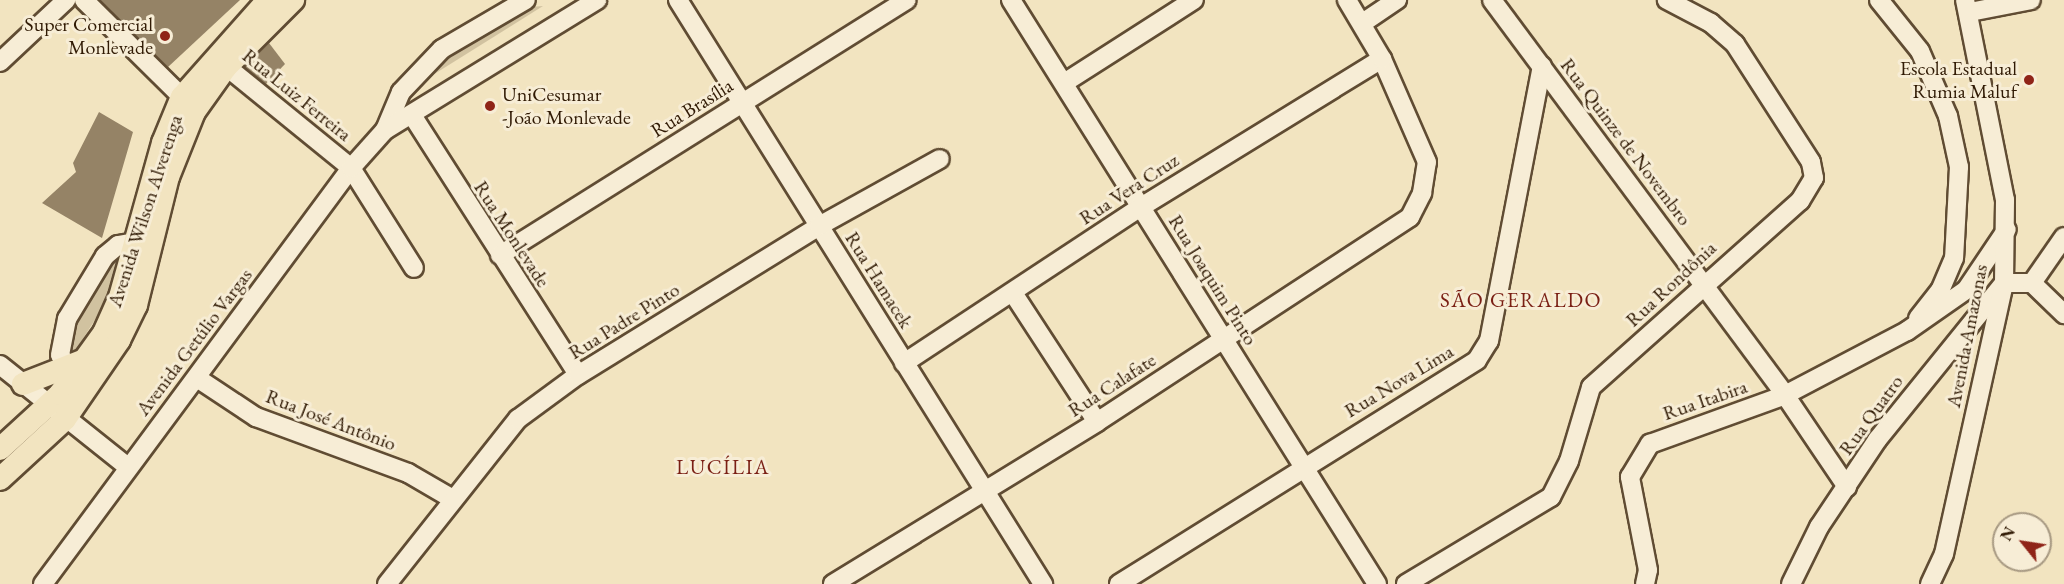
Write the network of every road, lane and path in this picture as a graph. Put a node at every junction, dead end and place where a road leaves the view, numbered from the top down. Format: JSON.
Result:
{"nodes":[{"id":1,"x":66,"y":0,"type":"edge"},
{"id":2,"x":84,"y":0,"type":"edge"},
{"id":3,"x":268,"y":0,"type":"edge"},
{"id":4,"x":293,"y":0,"type":"edge"},
{"id":5,"x":526,"y":0,"type":"edge"},
{"id":6,"x":597,"y":0,"type":"edge"},
{"id":7,"x":678,"y":0,"type":"edge"},
{"id":8,"x":907,"y":0,"type":"edge"},
{"id":9,"x":1011,"y":0,"type":"edge"},
{"id":10,"x":1194,"y":0,"type":"edge"},
{"id":11,"x":1347,"y":0,"type":"edge"},
{"id":12,"x":1397,"y":0,"type":"edge"},
{"id":13,"x":1492,"y":0,"type":"edge"},
{"id":14,"x":1667,"y":0,"type":"edge"},
{"id":15,"x":1879,"y":0,"type":"edge"},
{"id":16,"x":2031,"y":0,"type":"edge"},
{"id":17,"x":1967,"y":6,"type":"edge"},
{"id":18,"x":1364,"y":22,"type":"junction"},
{"id":19,"x":1382,"y":59,"type":"junction"},
{"id":20,"x":221,"y":62,"type":"junction"},
{"id":21,"x":0,"y":63,"type":"edge"},
{"id":22,"x":1542,"y":66,"type":"junction"},
{"id":23,"x":1064,"y":83,"type":"junction"},
{"id":24,"x":182,"y":97,"type":"junction"},
{"id":25,"x":741,"y":104,"type":"junction"},
{"id":26,"x":412,"y":115,"type":"junction"},
{"id":27,"x":385,"y":130,"type":"junction"},
{"id":28,"x":940,"y":159,"type":"dead end"},
{"id":29,"x":351,"y":168,"type":"junction"},
{"id":30,"x":1141,"y":207,"type":"junction"},
{"id":31,"x":819,"y":226,"type":"junction"},
{"id":32,"x":2008,"y":228,"type":"junction"},
{"id":33,"x":2064,"y":237,"type":"edge"},
{"id":34,"x":135,"y":242,"type":"junction"},
{"id":35,"x":500,"y":255,"type":"junction"},
{"id":36,"x":414,"y":268,"type":"dead end"},
{"id":37,"x":2004,"y":283,"type":"junction"},
{"id":38,"x":2032,"y":283,"type":"junction"},
{"id":39,"x":1705,"y":286,"type":"junction"},
{"id":40,"x":1012,"y":293,"type":"junction"},
{"id":41,"x":2064,"y":314,"type":"edge"},
{"id":42,"x":1907,"y":331,"type":"junction"},
{"id":43,"x":1223,"y":339,"type":"junction"},
{"id":44,"x":904,"y":363,"type":"junction"},
{"id":45,"x":0,"y":365,"type":"edge"},
{"id":46,"x":69,"y":374,"type":"junction"},
{"id":47,"x":578,"y":375,"type":"junction"},
{"id":48,"x":197,"y":378,"type":"junction"},
{"id":49,"x":23,"y":384,"type":"junction"},
{"id":50,"x":1785,"y":395,"type":"junction"},
{"id":51,"x":57,"y":413,"type":"junction"},
{"id":52,"x":1097,"y":422,"type":"junction"},
{"id":53,"x":0,"y":449,"type":"edge"},
{"id":54,"x":1303,"y":464,"type":"junction"},
{"id":55,"x":128,"y":467,"type":"junction"},
{"id":56,"x":0,"y":479,"type":"edge"},
{"id":57,"x":1847,"y":487,"type":"junction"},
{"id":58,"x":984,"y":490,"type":"junction"},
{"id":59,"x":452,"y":498,"type":"junction"},
{"id":60,"x":391,"y":583,"type":"edge"},
{"id":61,"x":43,"y":584,"type":"edge"},
{"id":62,"x":833,"y":584,"type":"edge"},
{"id":63,"x":1043,"y":584,"type":"edge"},
{"id":64,"x":1119,"y":584,"type":"edge"},
{"id":65,"x":1377,"y":584,"type":"edge"},
{"id":66,"x":1406,"y":584,"type":"edge"},
{"id":67,"x":1645,"y":584,"type":"edge"},
{"id":68,"x":1791,"y":584,"type":"edge"},
{"id":69,"x":1930,"y":584,"type":"edge"}],
"edges":[{"from":1,"to":21,"type":"street"},
{"from":2,"to":24,"type":"street"},
{"from":3,"to":20,"type":"main road","name":"Avenida Wilson Alverenga"},
{"from":4,"to":20,"type":"main road","name":"Avenida Wilson Alverenga"},
{"from":5,"to":27,"type":"street","name":"Avenida Getúlio Vargas"},
{"from":6,"to":26,"type":"street","name":"Avenida Getúlio Vargas"},
{"from":7,"to":25,"type":"street","name":"Rua Hamacek"},
{"from":8,"to":25,"type":"street","name":"Rua Brasília"},
{"from":9,"to":23,"type":"street","name":"Rua Joaquim Pinto"},
{"from":10,"to":23,"type":"street"},
{"from":11,"to":18,"type":"street"},
{"from":12,"to":18,"type":"street"},
{"from":13,"to":22,"type":"street","name":"Rua Quinze de Novembro"},
{"from":14,"to":39,"type":"street","name":"Rua Rondônia"},
{"from":15,"to":42,"type":"street","name":"Rua Itabira"},
{"from":16,"to":17,"type":"street","name":"Avenida Amazonas"},
{"from":17,"to":32,"type":"street","name":"Avenida Amazonas"},
{"from":18,"to":19,"type":"street"},
{"from":19,"to":30,"type":"street","name":"Rua Vera Cruz"},
{"from":19,"to":43,"type":"street","name":"Rua Calafate"},
{"from":20,"to":24,"type":"main road","name":"Avenida Wilson Alverenga"},
{"from":20,"to":29,"type":"street","name":"Rua Luiz Ferreira"},
{"from":20,"to":51,"type":"main road","name":"Avenida Wilson Alverenga"},
{"from":22,"to":39,"type":"street","name":"Rua Quinze de Novembro"},
{"from":22,"to":54,"type":"street","name":"Rua Nova Lima"},
{"from":23,"to":30,"type":"street","name":"Rua Joaquim Pinto"},
{"from":24,"to":34,"type":"main road","name":"Avenida Wilson Alverenga"},
{"from":25,"to":31,"type":"street","name":"Rua Hamacek"},
{"from":25,"to":35,"type":"street","name":"Rua Brasília"},
{"from":26,"to":27,"type":"street","name":"Avenida Getúlio Vargas"},
{"from":26,"to":35,"type":"street","name":"Rua Monlevade"},
{"from":27,"to":29,"type":"street","name":"Avenida Getúlio Vargas"},
{"from":28,"to":31,"type":"street","name":"Rua Padre Pinto"},
{"from":29,"to":36,"type":"street","name":"Rua Luiz Ferreira"},
{"from":29,"to":48,"type":"street","name":"Avenida Getúlio Vargas"},
{"from":30,"to":40,"type":"street","name":"Rua Vera Cruz"},
{"from":30,"to":43,"type":"street","name":"Rua Joaquim Pinto"},
{"from":31,"to":44,"type":"street","name":"Rua Hamacek"},
{"from":31,"to":47,"type":"street","name":"Rua Padre Pinto"},
{"from":32,"to":37,"type":"street","name":"Avenida Amazonas"},
{"from":32,"to":42,"type":"street","name":"Rua Itabira"},
{"from":33,"to":38,"type":"street"},
{"from":34,"to":46,"type":"main road","name":"Avenida Wilson Alverenga"},
{"from":34,"to":46,"type":"street"},
{"from":35,"to":47,"type":"street","name":"Rua Monlevade"},
{"from":37,"to":38,"type":"street"},
{"from":37,"to":57,"type":"street","name":"Rua Quatro"},
{"from":37,"to":69,"type":"street","name":"Avenida Amazonas"},
{"from":38,"to":41,"type":"street"},
{"from":39,"to":50,"type":"street","name":"Rua Quinze de Novembro"},
{"from":39,"to":66,"type":"street","name":"Rua Rondônia"},
{"from":40,"to":44,"type":"street","name":"Rua Vera Cruz"},
{"from":40,"to":52,"type":"street"},
{"from":42,"to":50,"type":"street","name":"Rua Itabira"},
{"from":43,"to":52,"type":"street","name":"Rua Calafate"},
{"from":43,"to":54,"type":"street","name":"Rua Joaquim Pinto"},
{"from":44,"to":58,"type":"street","name":"Rua Hamacek"},
{"from":45,"to":49,"type":"street"},
{"from":46,"to":49,"type":"main road"},
{"from":46,"to":51,"type":"main road","name":"Avenida Wilson Alverenga"},
{"from":47,"to":59,"type":"street","name":"Rua Padre Pinto"},
{"from":48,"to":55,"type":"street","name":"Avenida Getúlio Vargas"},
{"from":48,"to":59,"type":"street","name":"Rua José Antônio"},
{"from":49,"to":51,"type":"street"},
{"from":50,"to":57,"type":"street","name":"Rua Quinze de Novembro"},
{"from":50,"to":67,"type":"street","name":"Rua Itabira"},
{"from":51,"to":53,"type":"main road","name":"Avenida Wilson Alverenga"},
{"from":51,"to":55,"type":"street"},
{"from":51,"to":56,"type":"main road","name":"Avenida Wilson Alverenga"},
{"from":52,"to":58,"type":"street","name":"Rua Calafate"},
{"from":54,"to":64,"type":"street","name":"Rua Nova Lima"},
{"from":54,"to":65,"type":"street","name":"Rua Joaquim Pinto"},
{"from":55,"to":61,"type":"street","name":"Avenida Getúlio Vargas"},
{"from":57,"to":68,"type":"street","name":"Rua Quatro"},
{"from":58,"to":62,"type":"street","name":"Rua Calafate"},
{"from":58,"to":63,"type":"street","name":"Rua Hamacek"},
{"from":59,"to":60,"type":"street","name":"Rua Padre Pinto"}]}
